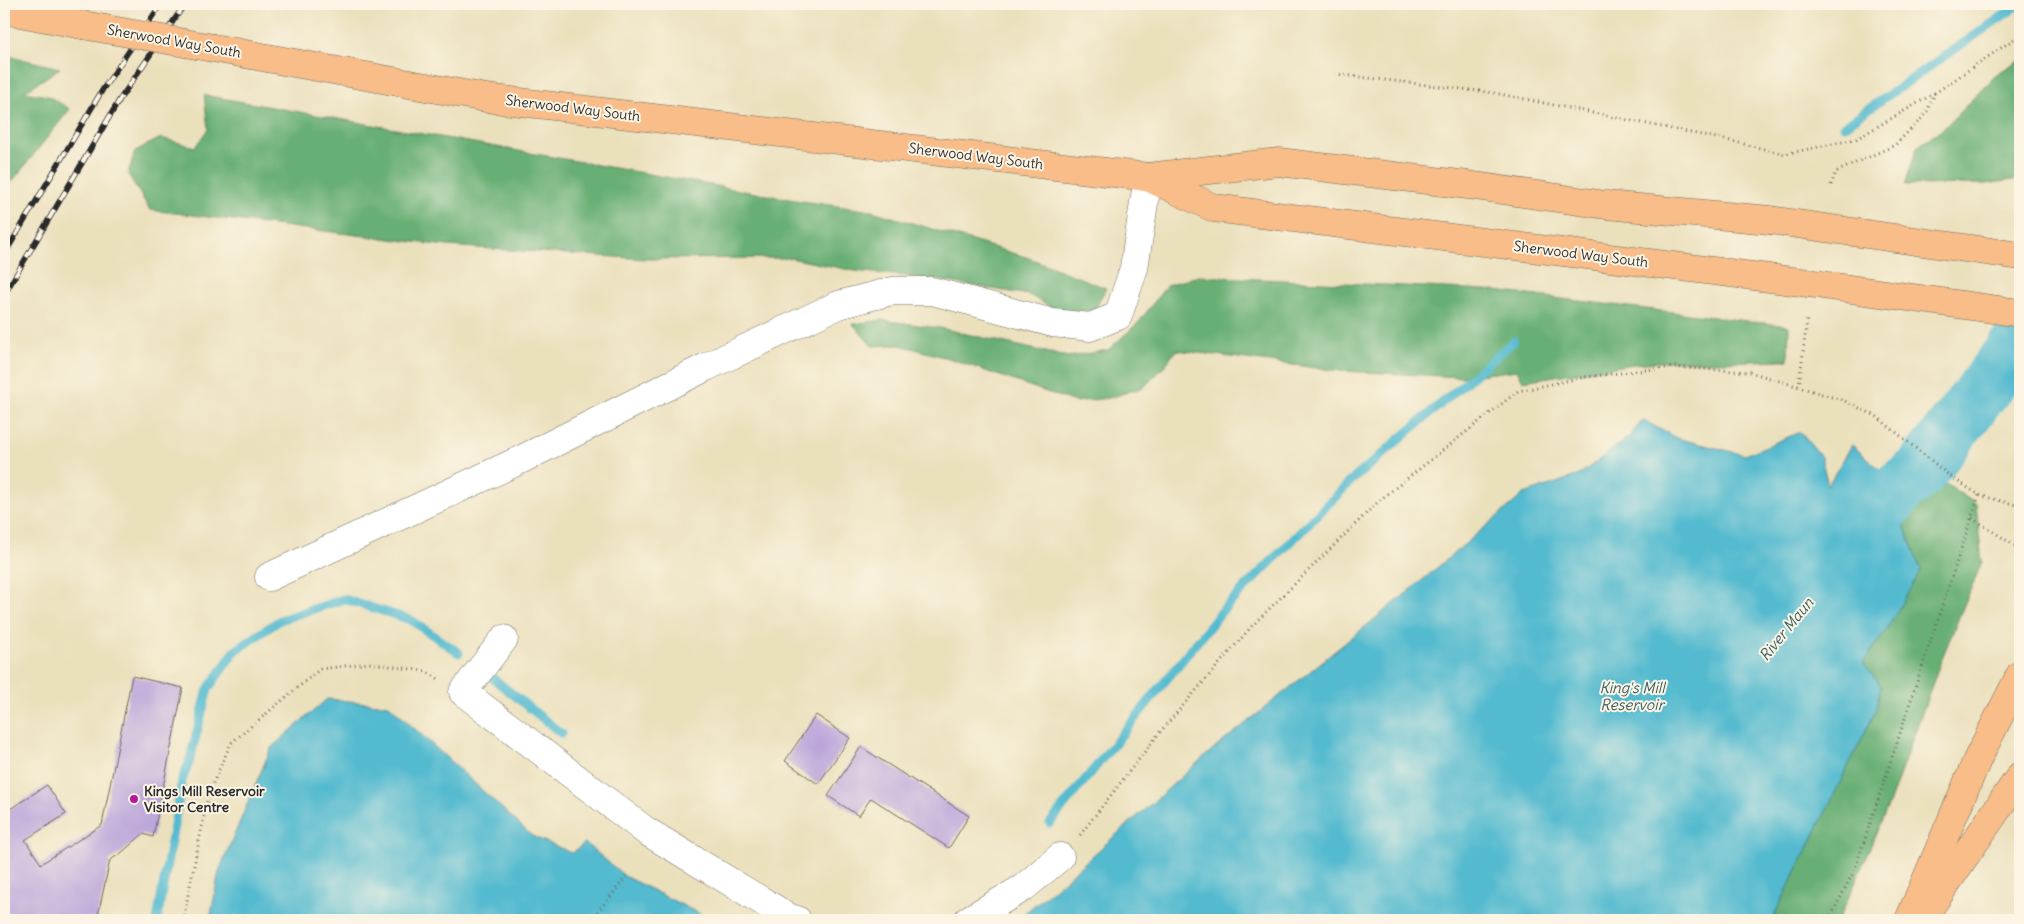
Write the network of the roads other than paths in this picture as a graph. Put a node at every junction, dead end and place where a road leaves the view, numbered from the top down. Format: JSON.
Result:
{"nodes":[{"id":1,"x":4,"y":10,"type":"edge"},
{"id":2,"x":1148,"y":177,"type":"junction"},
{"id":3,"x":2020,"y":256,"type":"edge"},
{"id":4,"x":2020,"y":313,"type":"edge"},
{"id":5,"x":269,"y":577,"type":"dead end"},
{"id":6,"x":504,"y":638,"type":"dead end"},
{"id":7,"x":2020,"y":675,"type":"edge"},
{"id":8,"x":2020,"y":776,"type":"edge"},
{"id":9,"x":1060,"y":857,"type":"road end"},
{"id":10,"x":797,"y":920,"type":"edge"},
{"id":11,"x":968,"y":920,"type":"edge"},
{"id":12,"x":1909,"y":920,"type":"edge"},
{"id":13,"x":1921,"y":920,"type":"edge"}],
"edges":[{"from":1,"to":2,"type":"highway","name":"Sherwood Way South","bridge":true},
{"from":2,"to":3,"type":"highway","name":"Sherwood Way South","bridge":true},
{"from":2,"to":4,"type":"highway","name":"Sherwood Way South","bridge":true},
{"from":2,"to":5,"type":"lane"},
{"from":6,"to":10,"type":"lane"},
{"from":7,"to":12,"type":"highway"},
{"from":8,"to":13,"type":"highway"},
{"from":9,"to":11,"type":"lane"}]}
